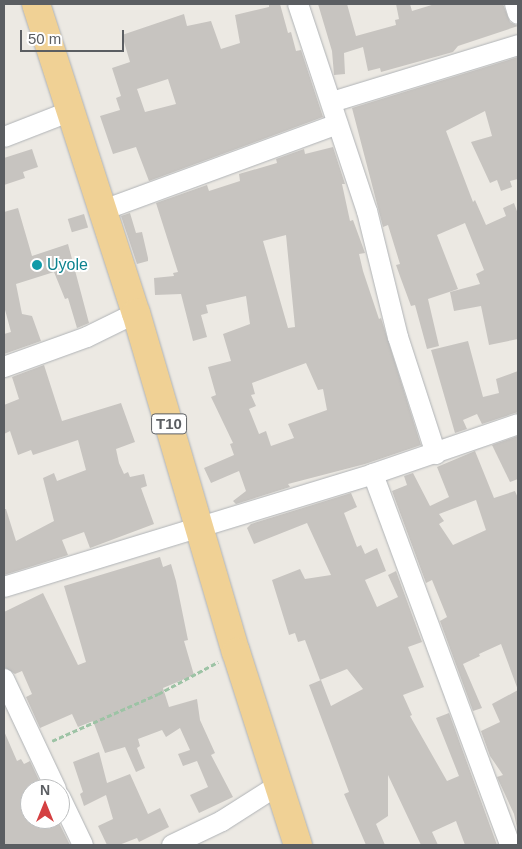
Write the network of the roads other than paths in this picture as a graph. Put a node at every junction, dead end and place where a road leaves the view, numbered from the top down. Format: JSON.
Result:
{"nodes":[{"id":1,"x":36,"y":4,"type":"edge"},
{"id":2,"x":298,"y":4,"type":"edge"},
{"id":3,"x":515,"y":4,"type":"edge"},
{"id":4,"x":518,"y":14,"type":"edge"},
{"id":5,"x":518,"y":45,"type":"edge"},
{"id":6,"x":332,"y":102,"type":"junction"},
{"id":7,"x":71,"y":111,"type":"junction"},
{"id":8,"x":338,"y":124,"type":"junction"},
{"id":9,"x":4,"y":137,"type":"edge"},
{"id":10,"x":101,"y":211,"type":"junction"},
{"id":11,"x":136,"y":313,"type":"junction"},
{"id":12,"x":4,"y":367,"type":"edge"},
{"id":13,"x":518,"y":424,"type":"edge"},
{"id":14,"x":436,"y":454,"type":"junction"},
{"id":15,"x":374,"y":474,"type":"junction"},
{"id":16,"x":198,"y":526,"type":"junction"},
{"id":17,"x":4,"y":587,"type":"edge"},
{"id":18,"x":4,"y":679,"type":"edge"},
{"id":19,"x":51,"y":779,"type":"edge"},
{"id":20,"x":280,"y":784,"type":"junction"},
{"id":21,"x":70,"y":818,"type":"edge"},
{"id":22,"x":83,"y":845,"type":"edge"},
{"id":23,"x":172,"y":845,"type":"edge"},
{"id":24,"x":298,"y":845,"type":"edge"},
{"id":25,"x":510,"y":845,"type":"edge"}],
"edges":[{"from":1,"to":7,"type":"highway","number":"T10"},
{"from":2,"to":6,"type":"street"},
{"from":3,"to":4,"type":"street"},
{"from":5,"to":6,"type":"street"},
{"from":6,"to":8,"type":"street"},
{"from":7,"to":9,"type":"street"},
{"from":7,"to":10,"type":"highway","number":"T10"},
{"from":8,"to":10,"type":"street"},
{"from":8,"to":14,"type":"street"},
{"from":10,"to":11,"type":"highway","number":"T10"},
{"from":11,"to":12,"type":"street"},
{"from":11,"to":16,"type":"highway","number":"T10"},
{"from":13,"to":14,"type":"street"},
{"from":14,"to":15,"type":"street"},
{"from":15,"to":16,"type":"street"},
{"from":15,"to":25,"type":"street"},
{"from":16,"to":17,"type":"street"},
{"from":16,"to":20,"type":"highway","number":"T10"},
{"from":18,"to":19,"type":"street"},
{"from":20,"to":23,"type":"street"},
{"from":20,"to":24,"type":"highway","number":"T10"},
{"from":21,"to":22,"type":"street"}]}
